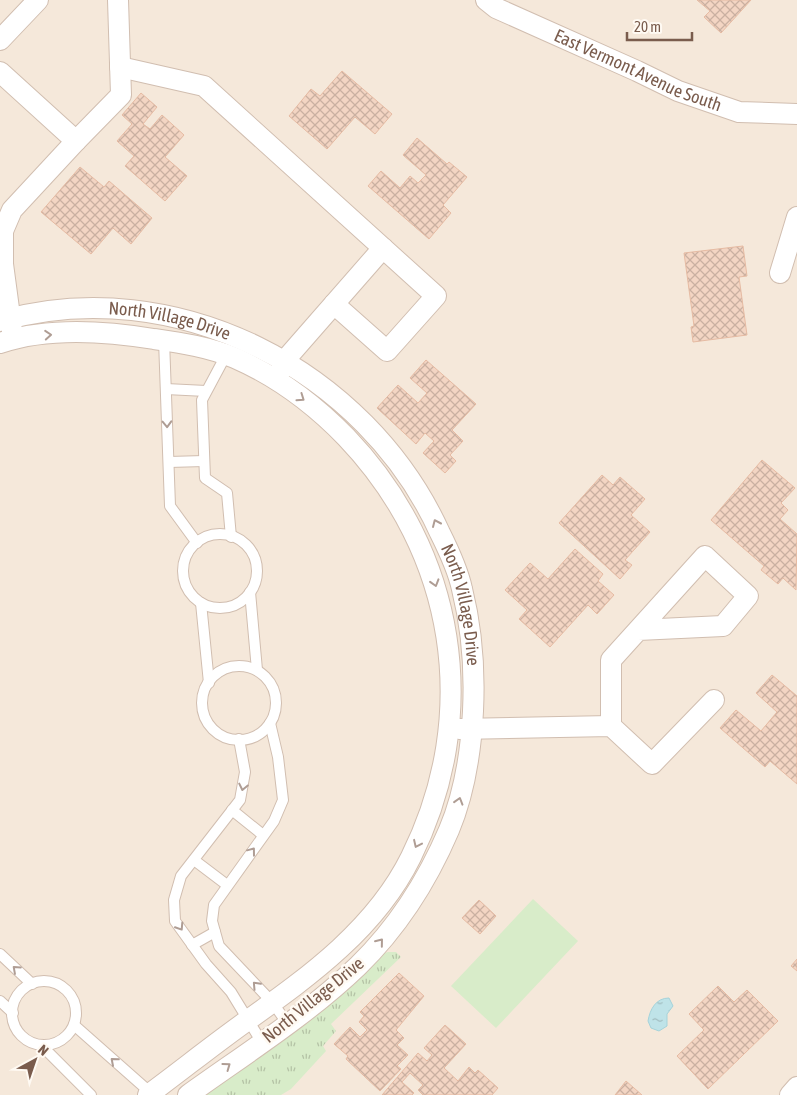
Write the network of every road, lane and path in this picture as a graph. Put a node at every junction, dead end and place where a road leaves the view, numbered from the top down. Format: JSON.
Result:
{"nodes":[{"id":1,"x":38,"y":0,"type":"edge"},
{"id":2,"x":118,"y":0,"type":"edge"},
{"id":3,"x":486,"y":0,"type":"edge"},
{"id":4,"x":0,"y":40,"type":"edge"},
{"id":5,"x":120,"y":68,"type":"junction"},
{"id":6,"x":0,"y":72,"type":"edge"},
{"id":7,"x":797,"y":114,"type":"edge"},
{"id":8,"x":76,"y":141,"type":"junction"},
{"id":9,"x":797,"y":217,"type":"edge"},
{"id":10,"x":384,"y":248,"type":"junction"},
{"id":11,"x":780,"y":273,"type":"dead end"},
{"id":12,"x":334,"y":304,"type":"junction"},
{"id":13,"x":4,"y":320,"type":"edge"},
{"id":14,"x":164,"y":340,"type":"junction"},
{"id":15,"x":7,"y":341,"type":"edge"},
{"id":16,"x":226,"y":355,"type":"junction"},
{"id":17,"x":285,"y":360,"type":"junction"},
{"id":18,"x":276,"y":381,"type":"junction"},
{"id":19,"x":166,"y":389,"type":"junction"},
{"id":20,"x":206,"y":391,"type":"junction"},
{"id":21,"x":204,"y":461,"type":"junction"},
{"id":22,"x":168,"y":462,"type":"junction"},
{"id":23,"x":231,"y":537,"type":"junction"},
{"id":24,"x":197,"y":543,"type":"junction"},
{"id":25,"x":250,"y":592,"type":"junction"},
{"id":26,"x":201,"y":603,"type":"junction"},
{"id":27,"x":638,"y":630,"type":"junction"},
{"id":28,"x":257,"y":670,"type":"junction"},
{"id":29,"x":209,"y":683,"type":"junction"},
{"id":30,"x":714,"y":700,"type":"dead end"},
{"id":31,"x":270,"y":723,"type":"junction"},
{"id":32,"x":612,"y":726,"type":"junction"},
{"id":33,"x":472,"y":729,"type":"junction"},
{"id":34,"x":449,"y":730,"type":"junction"},
{"id":35,"x":239,"y":739,"type":"junction"},
{"id":36,"x":232,"y":810,"type":"junction"},
{"id":37,"x":264,"y":835,"type":"junction"},
{"id":38,"x":194,"y":860,"type":"junction"},
{"id":39,"x":227,"y":886,"type":"junction"},
{"id":40,"x":215,"y":932,"type":"junction"},
{"id":41,"x":192,"y":944,"type":"junction"},
{"id":42,"x":0,"y":954,"type":"edge"},
{"id":43,"x":32,"y":984,"type":"junction"},
{"id":44,"x":0,"y":1001,"type":"edge"},
{"id":45,"x":273,"y":1003,"type":"junction"},
{"id":46,"x":13,"y":1013,"type":"junction"},
{"id":47,"x":247,"y":1021,"type":"junction"},
{"id":48,"x":287,"y":1023,"type":"junction"},
{"id":49,"x":74,"y":1026,"type":"junction"},
{"id":50,"x":262,"y":1041,"type":"junction"},
{"id":51,"x":41,"y":1045,"type":"junction"},
{"id":52,"x":797,"y":1087,"type":"edge"},
{"id":53,"x":150,"y":1094,"type":"edge"},
{"id":54,"x":91,"y":1095,"type":"edge"},
{"id":55,"x":188,"y":1095,"type":"edge"},
{"id":56,"x":790,"y":1095,"type":"edge"}],
"edges":[{"from":1,"to":4,"type":"street"},
{"from":2,"to":5,"type":"street"},
{"from":3,"to":7,"type":"street","name":"East Vermont Avenue South"},
{"from":5,"to":8,"type":"street"},
{"from":5,"to":10,"type":"street"},
{"from":6,"to":8,"type":"street"},
{"from":8,"to":13,"type":"street"},
{"from":9,"to":11,"type":"street"},
{"from":10,"to":12,"type":"street"},
{"from":10,"to":12,"type":"street"},
{"from":12,"to":17,"type":"street"},
{"from":13,"to":15,"type":"street"},
{"from":13,"to":17,"type":"street","name":"North Village Drive"},
{"from":15,"to":14,"type":"street","name":"North Village Drive","one_way":true},
{"from":14,"to":16,"type":"street","name":"North Village Drive"},
{"from":14,"to":19,"type":"lane"},
{"from":16,"to":18,"type":"street","name":"North Village Drive"},
{"from":16,"to":20,"type":"lane"},
{"from":17,"to":18,"type":"street"},
{"from":33,"to":17,"type":"street","name":"North Village Drive","one_way":true},
{"from":18,"to":34,"type":"street","name":"North Village Drive","one_way":true},
{"from":19,"to":20,"type":"lane"},
{"from":19,"to":22,"type":"lane","one_way":true},
{"from":20,"to":21,"type":"lane"},
{"from":21,"to":22,"type":"lane"},
{"from":21,"to":23,"type":"lane"},
{"from":22,"to":24,"type":"lane"},
{"from":23,"to":24,"type":"lane"},
{"from":23,"to":25,"type":"lane"},
{"from":24,"to":26,"type":"lane"},
{"from":25,"to":26,"type":"lane"},
{"from":25,"to":28,"type":"lane"},
{"from":26,"to":29,"type":"lane"},
{"from":27,"to":27,"type":"street"},
{"from":27,"to":32,"type":"street"},
{"from":28,"to":29,"type":"lane"},
{"from":28,"to":31,"type":"lane"},
{"from":29,"to":35,"type":"lane"},
{"from":30,"to":32,"type":"street"},
{"from":31,"to":35,"type":"lane"},
{"from":31,"to":37,"type":"lane"},
{"from":32,"to":33,"type":"street"},
{"from":33,"to":34,"type":"street"},
{"from":48,"to":33,"type":"street","name":"North Village Drive","one_way":true},
{"from":34,"to":45,"type":"street","name":"North Village Drive","one_way":true},
{"from":35,"to":36,"type":"lane","one_way":true},
{"from":36,"to":37,"type":"lane"},
{"from":36,"to":38,"type":"lane"},
{"from":39,"to":37,"type":"lane","one_way":true},
{"from":38,"to":39,"type":"lane"},
{"from":38,"to":41,"type":"lane","one_way":true},
{"from":39,"to":40,"type":"lane"},
{"from":40,"to":41,"type":"lane"},
{"from":45,"to":40,"type":"lane","one_way":true},
{"from":41,"to":47,"type":"lane"},
{"from":43,"to":42,"type":"lane","one_way":true},
{"from":43,"to":46,"type":"lane"},
{"from":43,"to":49,"type":"lane"},
{"from":44,"to":46,"type":"lane"},
{"from":45,"to":47,"type":"street","name":"North Village Drive"},
{"from":45,"to":48,"type":"lane"},
{"from":46,"to":51,"type":"lane"},
{"from":47,"to":50,"type":"lane"},
{"from":47,"to":53,"type":"street","name":"North Village Drive"},
{"from":48,"to":50,"type":"street","name":"North Village Drive"},
{"from":49,"to":51,"type":"lane"},
{"from":53,"to":49,"type":"lane","one_way":true},
{"from":55,"to":50,"type":"street","name":"North Village Drive","one_way":true},
{"from":51,"to":54,"type":"lane"},
{"from":52,"to":56,"type":"street"}]}
